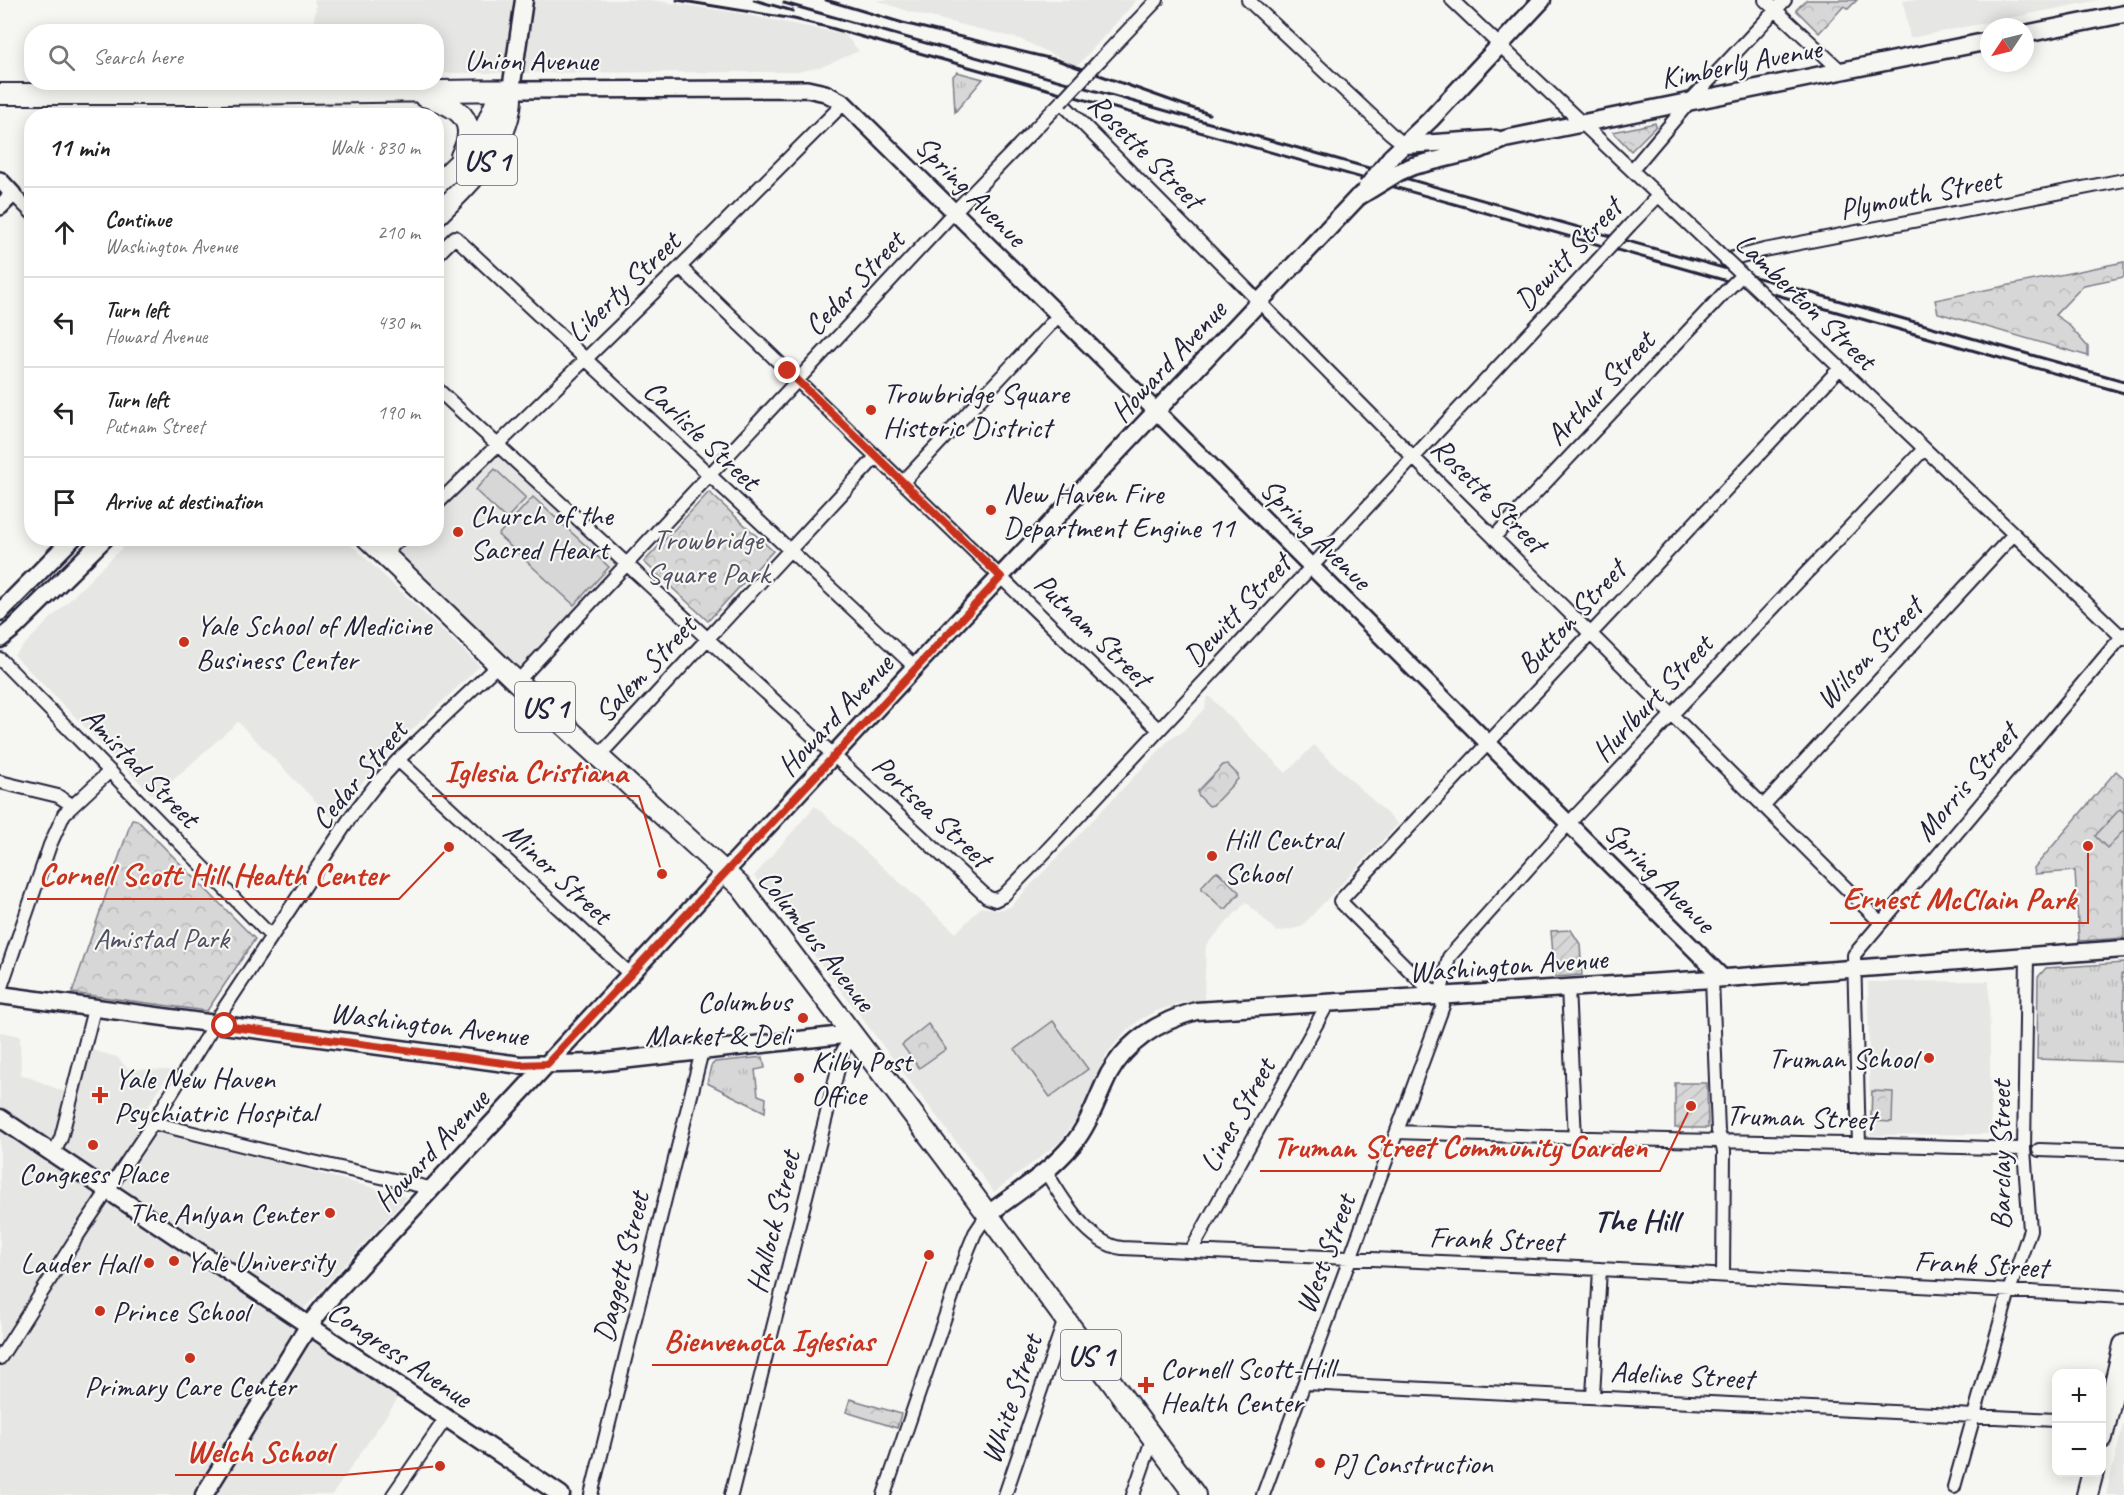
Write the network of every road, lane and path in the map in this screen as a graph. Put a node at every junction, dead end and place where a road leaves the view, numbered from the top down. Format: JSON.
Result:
{"nodes":[{"id":1,"x":524,"y":0,"type":"edge"},
{"id":2,"x":1157,"y":0,"type":"edge"},
{"id":3,"x":1248,"y":0,"type":"edge"},
{"id":4,"x":1452,"y":0,"type":"edge"},
{"id":5,"x":1542,"y":0,"type":"edge"},
{"id":6,"x":1765,"y":0,"type":"edge"},
{"id":7,"x":1785,"y":0,"type":"edge"},
{"id":8,"x":1776,"y":10,"type":"junction"},
{"id":9,"x":2124,"y":14,"type":"edge"},
{"id":10,"x":2034,"y":32,"type":"edge"},
{"id":11,"x":1980,"y":43,"type":"edge"},
{"id":12,"x":1500,"y":45,"type":"junction"},
{"id":13,"x":1840,"y":70,"type":"junction"},
{"id":14,"x":512,"y":81,"type":"junction"},
{"id":15,"x":444,"y":88,"type":"edge"},
{"id":16,"x":418,"y":90,"type":"edge"},
{"id":17,"x":408,"y":91,"type":"junction"},
{"id":18,"x":0,"y":94,"type":"edge"},
{"id":19,"x":1691,"y":100,"type":"junction"},
{"id":20,"x":844,"y":103,"type":"junction"},
{"id":21,"x":1062,"y":104,"type":"junction"},
{"id":22,"x":1583,"y":124,"type":"junction"},
{"id":23,"x":1505,"y":139,"type":"junction"},
{"id":24,"x":1405,"y":145,"type":"junction"},
{"id":25,"x":454,"y":168,"type":"junction"},
{"id":26,"x":1632,"y":170,"type":"junction"},
{"id":27,"x":444,"y":177,"type":"edge"},
{"id":28,"x":0,"y":180,"type":"edge"},
{"id":29,"x":2124,"y":180,"type":"edge"},
{"id":30,"x":14,"y":194,"type":"junction"},
{"id":31,"x":1659,"y":195,"type":"junction"},
{"id":32,"x":1358,"y":197,"type":"junction"},
{"id":33,"x":24,"y":205,"type":"edge"},
{"id":34,"x":0,"y":207,"type":"edge"},
{"id":35,"x":444,"y":208,"type":"edge"},
{"id":36,"x":954,"y":212,"type":"junction"},
{"id":37,"x":444,"y":248,"type":"edge"},
{"id":38,"x":1731,"y":259,"type":"junction"},
{"id":39,"x":680,"y":267,"type":"junction"},
{"id":40,"x":1742,"y":274,"type":"junction"},
{"id":41,"x":1259,"y":302,"type":"junction"},
{"id":42,"x":1059,"y":315,"type":"junction"},
{"id":43,"x":585,"y":360,"type":"junction"},
{"id":44,"x":1840,"y":368,"type":"junction"},
{"id":45,"x":797,"y":381,"type":"junction"},
{"id":46,"x":444,"y":395,"type":"edge"},
{"id":47,"x":1157,"y":412,"type":"junction"},
{"id":48,"x":499,"y":445,"type":"junction"},
{"id":49,"x":1924,"y":449,"type":"junction"},
{"id":50,"x":876,"y":457,"type":"junction"},
{"id":51,"x":1414,"y":458,"type":"junction"},
{"id":52,"x":709,"y":476,"type":"junction"},
{"id":53,"x":903,"y":482,"type":"junction"},
{"id":54,"x":444,"y":497,"type":"edge"},
{"id":55,"x":2013,"y":535,"type":"junction"},
{"id":56,"x":1495,"y":536,"type":"junction"},
{"id":57,"x":65,"y":546,"type":"edge"},
{"id":58,"x":97,"y":546,"type":"edge"},
{"id":59,"x":376,"y":546,"type":"edge"},
{"id":60,"x":392,"y":546,"type":"edge"},
{"id":61,"x":788,"y":550,"type":"junction"},
{"id":62,"x":384,"y":554,"type":"junction"},
{"id":63,"x":627,"y":563,"type":"junction"},
{"id":64,"x":1312,"y":567,"type":"junction"},
{"id":65,"x":1001,"y":577,"type":"junction"},
{"id":66,"x":33,"y":578,"type":"junction"},
{"id":67,"x":33,"y":610,"type":"junction"},
{"id":68,"x":0,"y":612,"type":"edge"},
{"id":69,"x":1591,"y":633,"type":"junction"},
{"id":70,"x":2123,"y":637,"type":"edge"},
{"id":71,"x":708,"y":638,"type":"junction"},
{"id":72,"x":0,"y":639,"type":"edge"},
{"id":73,"x":0,"y":659,"type":"edge"},
{"id":74,"x":499,"y":664,"type":"junction"},
{"id":75,"x":915,"y":668,"type":"junction"},
{"id":76,"x":517,"y":682,"type":"junction"},
{"id":77,"x":1672,"y":714,"type":"junction"},
{"id":78,"x":1159,"y":730,"type":"junction"},
{"id":79,"x":1487,"y":743,"type":"junction"},
{"id":80,"x":835,"y":756,"type":"junction"},
{"id":81,"x":598,"y":757,"type":"junction"},
{"id":82,"x":398,"y":760,"type":"junction"},
{"id":83,"x":110,"y":771,"type":"junction"},
{"id":84,"x":0,"y":782,"type":"edge"},
{"id":85,"x":72,"y":805,"type":"junction"},
{"id":86,"x":1763,"y":806,"type":"junction"},
{"id":87,"x":1569,"y":824,"type":"junction"},
{"id":88,"x":726,"y":873,"type":"junction"},
{"id":89,"x":998,"y":899,"type":"joint"},
{"id":90,"x":1881,"y":923,"type":"junction"},
{"id":91,"x":272,"y":936,"type":"junction"},
{"id":92,"x":2124,"y":949,"type":"edge"},
{"id":93,"x":2027,"y":956,"type":"junction"},
{"id":94,"x":1854,"y":968,"type":"junction"},
{"id":95,"x":631,"y":975,"type":"junction"},
{"id":96,"x":1718,"y":979,"type":"junction"},
{"id":97,"x":1568,"y":987,"type":"junction"},
{"id":98,"x":0,"y":990,"type":"edge"},
{"id":99,"x":0,"y":995,"type":"edge"},
{"id":100,"x":1440,"y":996,"type":"junction"},
{"id":101,"x":1328,"y":1003,"type":"junction"},
{"id":102,"x":94,"y":1009,"type":"junction"},
{"id":103,"x":214,"y":1025,"type":"junction"},
{"id":104,"x":852,"y":1034,"type":"junction"},
{"id":105,"x":702,"y":1051,"type":"junction"},
{"id":106,"x":547,"y":1064,"type":"junction"},
{"id":107,"x":0,"y":1118,"type":"edge"},
{"id":108,"x":153,"y":1123,"type":"junction"},
{"id":109,"x":1397,"y":1132,"type":"junction"},
{"id":110,"x":1575,"y":1138,"type":"junction"},
{"id":111,"x":1720,"y":1140,"type":"junction"},
{"id":112,"x":1859,"y":1145,"type":"junction"},
{"id":113,"x":2024,"y":1149,"type":"junction"},
{"id":114,"x":2039,"y":1150,"type":"dead end"},
{"id":115,"x":54,"y":1153,"type":"junction"},
{"id":116,"x":2124,"y":1153,"type":"edge"},
{"id":117,"x":1045,"y":1170,"type":"junction"},
{"id":118,"x":430,"y":1188,"type":"junction"},
{"id":119,"x":107,"y":1190,"type":"junction"},
{"id":120,"x":987,"y":1215,"type":"junction"},
{"id":121,"x":1191,"y":1251,"type":"junction"},
{"id":122,"x":1349,"y":1259,"type":"junction"},
{"id":123,"x":1600,"y":1269,"type":"junction"},
{"id":124,"x":1723,"y":1275,"type":"junction"},
{"id":125,"x":2009,"y":1291,"type":"junction"},
{"id":126,"x":2124,"y":1296,"type":"edge"},
{"id":127,"x":1065,"y":1319,"type":"junction"},
{"id":128,"x":309,"y":1325,"type":"junction"},
{"id":129,"x":2124,"y":1345,"type":"edge"},
{"id":130,"x":0,"y":1358,"type":"edge"},
{"id":131,"x":1305,"y":1383,"type":"junction"},
{"id":132,"x":1593,"y":1396,"type":"junction"},
{"id":133,"x":1974,"y":1415,"type":"junction"},
{"id":134,"x":446,"y":1418,"type":"junction"},
{"id":135,"x":2052,"y":1420,"type":"edge"},
{"id":136,"x":2104,"y":1423,"type":"edge"},
{"id":137,"x":1153,"y":1437,"type":"junction"},
{"id":138,"x":2092,"y":1477,"type":"edge"},
{"id":139,"x":1954,"y":1487,"type":"dead end"},
{"id":140,"x":204,"y":1495,"type":"edge"},
{"id":141,"x":393,"y":1495,"type":"edge"},
{"id":142,"x":561,"y":1495,"type":"edge"},
{"id":143,"x":591,"y":1495,"type":"edge"},
{"id":144,"x":730,"y":1495,"type":"edge"},
{"id":145,"x":884,"y":1495,"type":"edge"},
{"id":146,"x":1005,"y":1495,"type":"edge"},
{"id":147,"x":1133,"y":1495,"type":"edge"},
{"id":148,"x":1195,"y":1495,"type":"edge"},
{"id":149,"x":1263,"y":1495,"type":"edge"},
{"id":150,"x":2087,"y":1495,"type":"edge"}],
"edges":[{"from":1,"to":14,"type":"main road"},
{"from":2,"to":21,"type":"street","name":"Cedar Street","bridge":true},
{"from":3,"to":24,"type":"street"},
{"from":4,"to":12,"type":"street","name":"Lamberton Street"},
{"from":5,"to":12,"type":"main road","name":"Howard Avenue"},
{"from":6,"to":8,"type":"street"},
{"from":7,"to":8,"type":"street"},
{"from":8,"to":13,"type":"street"},
{"from":8,"to":19,"type":"street"},
{"from":9,"to":10,"type":"main road"},
{"from":11,"to":13,"type":"main road","name":"Kimberly Avenue"},
{"from":12,"to":22,"type":"street","name":"Lamberton Street"},
{"from":12,"to":24,"type":"main road","name":"Howard Avenue"},
{"from":13,"to":19,"type":"main road","name":"Kimberly Avenue"},
{"from":14,"to":15,"type":"main road","name":"Union Avenue","number":"US 1"},
{"from":14,"to":20,"type":"street","name":"Union Avenue"},
{"from":14,"to":25,"type":"main road"},
{"from":14,"to":35,"type":"main road","number":"US 1"},
{"from":16,"to":17,"type":"main road","name":"Union Avenue","number":"US 1"},
{"from":17,"to":18,"type":"main road","name":"Union Avenue","number":"US 1"},
{"from":17,"to":25,"type":"main road","number":"US 1"},
{"from":19,"to":22,"type":"main road","name":"Kimberly Avenue"},
{"from":19,"to":26,"type":"street"},
{"from":20,"to":36,"type":"street","name":"Spring Avenue"},
{"from":20,"to":39,"type":"street","name":"Liberty Street"},
{"from":21,"to":36,"type":"street","name":"Cedar Street"},
{"from":21,"to":41,"type":"street","name":"Rosette Street"},
{"from":22,"to":23,"type":"main road","name":"Kimberly Avenue"},
{"from":22,"to":26,"type":"street","name":"Lamberton Street"},
{"from":23,"to":24,"type":"main road"},
{"from":23,"to":32,"type":"main road","bridge":true},
{"from":24,"to":32,"type":"main road","name":"Howard Avenue","bridge":true},
{"from":25,"to":27,"type":"main road","number":"US 1"},
{"from":26,"to":31,"type":"street","name":"Lamberton Street"},
{"from":28,"to":30,"type":"street"},
{"from":29,"to":38,"type":"street","name":"Plymouth Street"},
{"from":30,"to":33,"type":"street"},
{"from":30,"to":34,"type":"street"},
{"from":31,"to":38,"type":"street","name":"Lamberton Street","bridge":true},
{"from":31,"to":51,"type":"street","name":"Dewitt Street","bridge":true},
{"from":32,"to":41,"type":"main road","name":"Howard Avenue"},
{"from":36,"to":42,"type":"street","name":"Spring Avenue"},
{"from":36,"to":45,"type":"street","name":"Cedar Street"},
{"from":37,"to":43,"type":"street","name":"Carlisle Street"},
{"from":38,"to":40,"type":"street","name":"Lamberton Street","bridge":true},
{"from":39,"to":43,"type":"street","name":"Liberty Street"},
{"from":39,"to":45,"type":"street","name":"Putnam Street"},
{"from":40,"to":44,"type":"street","name":"Lamberton Street","bridge":true},
{"from":40,"to":56,"type":"street","name":"Arthur Street","bridge":true},
{"from":41,"to":47,"type":"main road","name":"Howard Avenue"},
{"from":41,"to":51,"type":"street","name":"Rosette Street"},
{"from":42,"to":47,"type":"street","name":"Spring Avenue"},
{"from":42,"to":53,"type":"street"},
{"from":43,"to":48,"type":"street","name":"Liberty Street"},
{"from":43,"to":52,"type":"street","name":"Carlisle Street"},
{"from":44,"to":49,"type":"street","name":"Lamberton Street"},
{"from":44,"to":69,"type":"street","name":"Button Street"},
{"from":45,"to":50,"type":"street","name":"Putnam Street"},
{"from":45,"to":52,"type":"street","name":"Cedar Street"},
{"from":46,"to":48,"type":"street","name":"Portsea Street"},
{"from":47,"to":64,"type":"street","name":"Spring Avenue"},
{"from":47,"to":65,"type":"main road","name":"Howard Avenue"},
{"from":48,"to":54,"type":"street","name":"Liberty Street"},
{"from":48,"to":63,"type":"street","name":"Portsea Street"},
{"from":49,"to":55,"type":"street","name":"Lamberton Street"},
{"from":49,"to":77,"type":"street","name":"Hurlburt Street"},
{"from":50,"to":53,"type":"street","name":"Putnam Street"},
{"from":50,"to":61,"type":"street","name":"Salem Street"},
{"from":51,"to":56,"type":"street","name":"Rosette Street"},
{"from":51,"to":64,"type":"street","name":"Dewitt Street"},
{"from":52,"to":61,"type":"street","name":"Carlisle Street"},
{"from":52,"to":63,"type":"street","name":"Cedar Street"},
{"from":53,"to":65,"type":"street","name":"Putnam Street"},
{"from":55,"to":70,"type":"street","name":"Lamberton Street"},
{"from":55,"to":86,"type":"street","name":"Wilson Street"},
{"from":56,"to":69,"type":"street","name":"Rosette Street"},
{"from":57,"to":66,"type":"main road"},
{"from":58,"to":67,"type":"main road"},
{"from":59,"to":62,"type":"main road","name":"Columbus Avenue","number":"US 1"},
{"from":60,"to":62,"type":"street"},
{"from":61,"to":71,"type":"street","name":"Salem Street"},
{"from":61,"to":75,"type":"street","name":"Carlisle Street"},
{"from":62,"to":74,"type":"main road","name":"Columbus Avenue","number":"US 1"},
{"from":63,"to":71,"type":"street","name":"Portsea Street"},
{"from":63,"to":76,"type":"street","name":"Cedar Street"},
{"from":64,"to":78,"type":"street","name":"Dewitt Street"},
{"from":64,"to":79,"type":"street","name":"Spring Avenue"},
{"from":65,"to":75,"type":"main road","name":"Howard Avenue"},
{"from":65,"to":78,"type":"street","name":"Putnam Street"},
{"from":66,"to":67,"type":"main road"},
{"from":66,"to":68,"type":"main road"},
{"from":67,"to":72,"type":"main road"},
{"from":69,"to":77,"type":"street","name":"Rosette Street"},
{"from":69,"to":79,"type":"street","name":"Button Street"},
{"from":70,"to":90,"type":"street","name":"Morris Street"},
{"from":71,"to":80,"type":"street","name":"Portsea Street"},
{"from":71,"to":81,"type":"street","name":"Salem Street"},
{"from":73,"to":83,"type":"street","name":"Amistad Street"},
{"from":74,"to":76,"type":"main road","name":"Columbus Avenue","number":"US 1"},
{"from":74,"to":82,"type":"street","name":"Cedar Street"},
{"from":75,"to":80,"type":"main road","name":"Howard Avenue"},
{"from":76,"to":81,"type":"main road","name":"Columbus Avenue","number":"US 1"},
{"from":77,"to":86,"type":"street","name":"Rosette Street"},
{"from":77,"to":87,"type":"street","name":"Hurlburt Street"},
{"from":78,"to":89,"type":"street","name":"Dewitt Street"},
{"from":79,"to":87,"type":"street","name":"Spring Avenue"},
{"from":79,"to":100,"type":"street","name":"Button Street"},
{"from":80,"to":88,"type":"main road","name":"Howard Avenue"},
{"from":80,"to":89,"type":"street","name":"Portsea Street"},
{"from":81,"to":88,"type":"main road","name":"Columbus Avenue","number":"US 1"},
{"from":82,"to":91,"type":"street","name":"Cedar Street"},
{"from":82,"to":95,"type":"street","name":"Minor Street"},
{"from":83,"to":85,"type":"street"},
{"from":83,"to":91,"type":"street","name":"Amistad Street"},
{"from":84,"to":85,"type":"street"},
{"from":85,"to":98,"type":"street"},
{"from":86,"to":90,"type":"street","name":"Rosette Street"},
{"from":87,"to":96,"type":"street","name":"Spring Avenue"},
{"from":87,"to":100,"type":"street","name":"Hurlburt Street"},
{"from":88,"to":95,"type":"main road","name":"Howard Avenue"},
{"from":88,"to":104,"type":"main road","name":"Columbus Avenue","number":"US 1"},
{"from":90,"to":94,"type":"street","name":"Morris Street"},
{"from":91,"to":103,"type":"street","name":"Cedar Street"},
{"from":92,"to":93,"type":"main road","name":"Washington Avenue"},
{"from":93,"to":94,"type":"main road","name":"Washington Avenue"},
{"from":93,"to":113,"type":"street","name":"Barclay Street"},
{"from":94,"to":96,"type":"main road","name":"Washington Avenue"},
{"from":94,"to":112,"type":"street","name":"Morris Street"},
{"from":95,"to":106,"type":"main road","name":"Howard Avenue"},
{"from":96,"to":97,"type":"main road","name":"Washington Avenue"},
{"from":96,"to":111,"type":"street"},
{"from":97,"to":100,"type":"main road","name":"Washington Avenue"},
{"from":97,"to":110,"type":"street"},
{"from":99,"to":102,"type":"main road","name":"Washington Avenue"},
{"from":100,"to":101,"type":"main road","name":"Washington Avenue"},
{"from":100,"to":109,"type":"street","name":"West Street"},
{"from":101,"to":117,"type":"main road","name":"Washington Avenue"},
{"from":101,"to":121,"type":"street","name":"Lines Street"},
{"from":102,"to":103,"type":"main road","name":"Washington Avenue"},
{"from":102,"to":115,"type":"street"},
{"from":103,"to":106,"type":"main road","name":"Washington Avenue"},
{"from":103,"to":108,"type":"street","name":"Cedar Street"},
{"from":104,"to":105,"type":"main road","name":"Washington Avenue"},
{"from":104,"to":120,"type":"main road","name":"Columbus Avenue","number":"US 1"},
{"from":104,"to":144,"type":"street","name":"Hallock Street"},
{"from":105,"to":106,"type":"main road","name":"Washington Avenue"},
{"from":105,"to":143,"type":"street","name":"Daggett Street"},
{"from":106,"to":118,"type":"main road","name":"Howard Avenue"},
{"from":107,"to":115,"type":"main road","name":"Congress Avenue"},
{"from":108,"to":118,"type":"street"},
{"from":108,"to":119,"type":"street","name":"Cedar Street"},
{"from":109,"to":110,"type":"street","name":"Truman Street"},
{"from":109,"to":122,"type":"street","name":"West Street"},
{"from":110,"to":111,"type":"street","name":"Truman Street"},
{"from":111,"to":112,"type":"street","name":"Truman Street"},
{"from":111,"to":124,"type":"street"},
{"from":112,"to":113,"type":"street","name":"Truman Street"},
{"from":113,"to":125,"type":"street","name":"Barclay Street"},
{"from":114,"to":116,"type":"street"},
{"from":115,"to":119,"type":"main road","name":"Congress Avenue"},
{"from":117,"to":120,"type":"main road","name":"Washington Avenue"},
{"from":117,"to":121,"type":"street","name":"Frank Street"},
{"from":118,"to":128,"type":"main road","name":"Howard Avenue"},
{"from":119,"to":128,"type":"main road","name":"Congress Avenue"},
{"from":119,"to":130,"type":"street","name":"Cedar Street"},
{"from":120,"to":127,"type":"main road","name":"Columbus Avenue","number":"US 1"},
{"from":120,"to":145,"type":"street"},
{"from":121,"to":122,"type":"street","name":"Frank Street"},
{"from":122,"to":123,"type":"street","name":"Frank Street"},
{"from":122,"to":131,"type":"street","name":"West Street"},
{"from":123,"to":124,"type":"street","name":"Frank Street"},
{"from":123,"to":132,"type":"street"},
{"from":124,"to":125,"type":"street","name":"Frank Street"},
{"from":125,"to":126,"type":"street","name":"Frank Street"},
{"from":125,"to":133,"type":"street","name":"Barclay Street"},
{"from":127,"to":137,"type":"main road","name":"Columbus Avenue","number":"US 1"},
{"from":127,"to":146,"type":"street","name":"White Street"},
{"from":128,"to":134,"type":"main road","name":"Congress Avenue"},
{"from":128,"to":140,"type":"main road","name":"Howard Avenue"},
{"from":129,"to":136,"type":"main road"},
{"from":131,"to":132,"type":"street","name":"Adeline Street"},
{"from":131,"to":149,"type":"street","name":"West Street"},
{"from":132,"to":133,"type":"street","name":"Adeline Street"},
{"from":133,"to":135,"type":"street","name":"Adeline Street"},
{"from":133,"to":139,"type":"street","name":"Barclay Street"},
{"from":134,"to":141,"type":"street"},
{"from":134,"to":142,"type":"main road","name":"Congress Avenue"},
{"from":137,"to":147,"type":"street"},
{"from":137,"to":148,"type":"main road","name":"Columbus Avenue","number":"US 1"},
{"from":138,"to":150,"type":"main road"}]}
